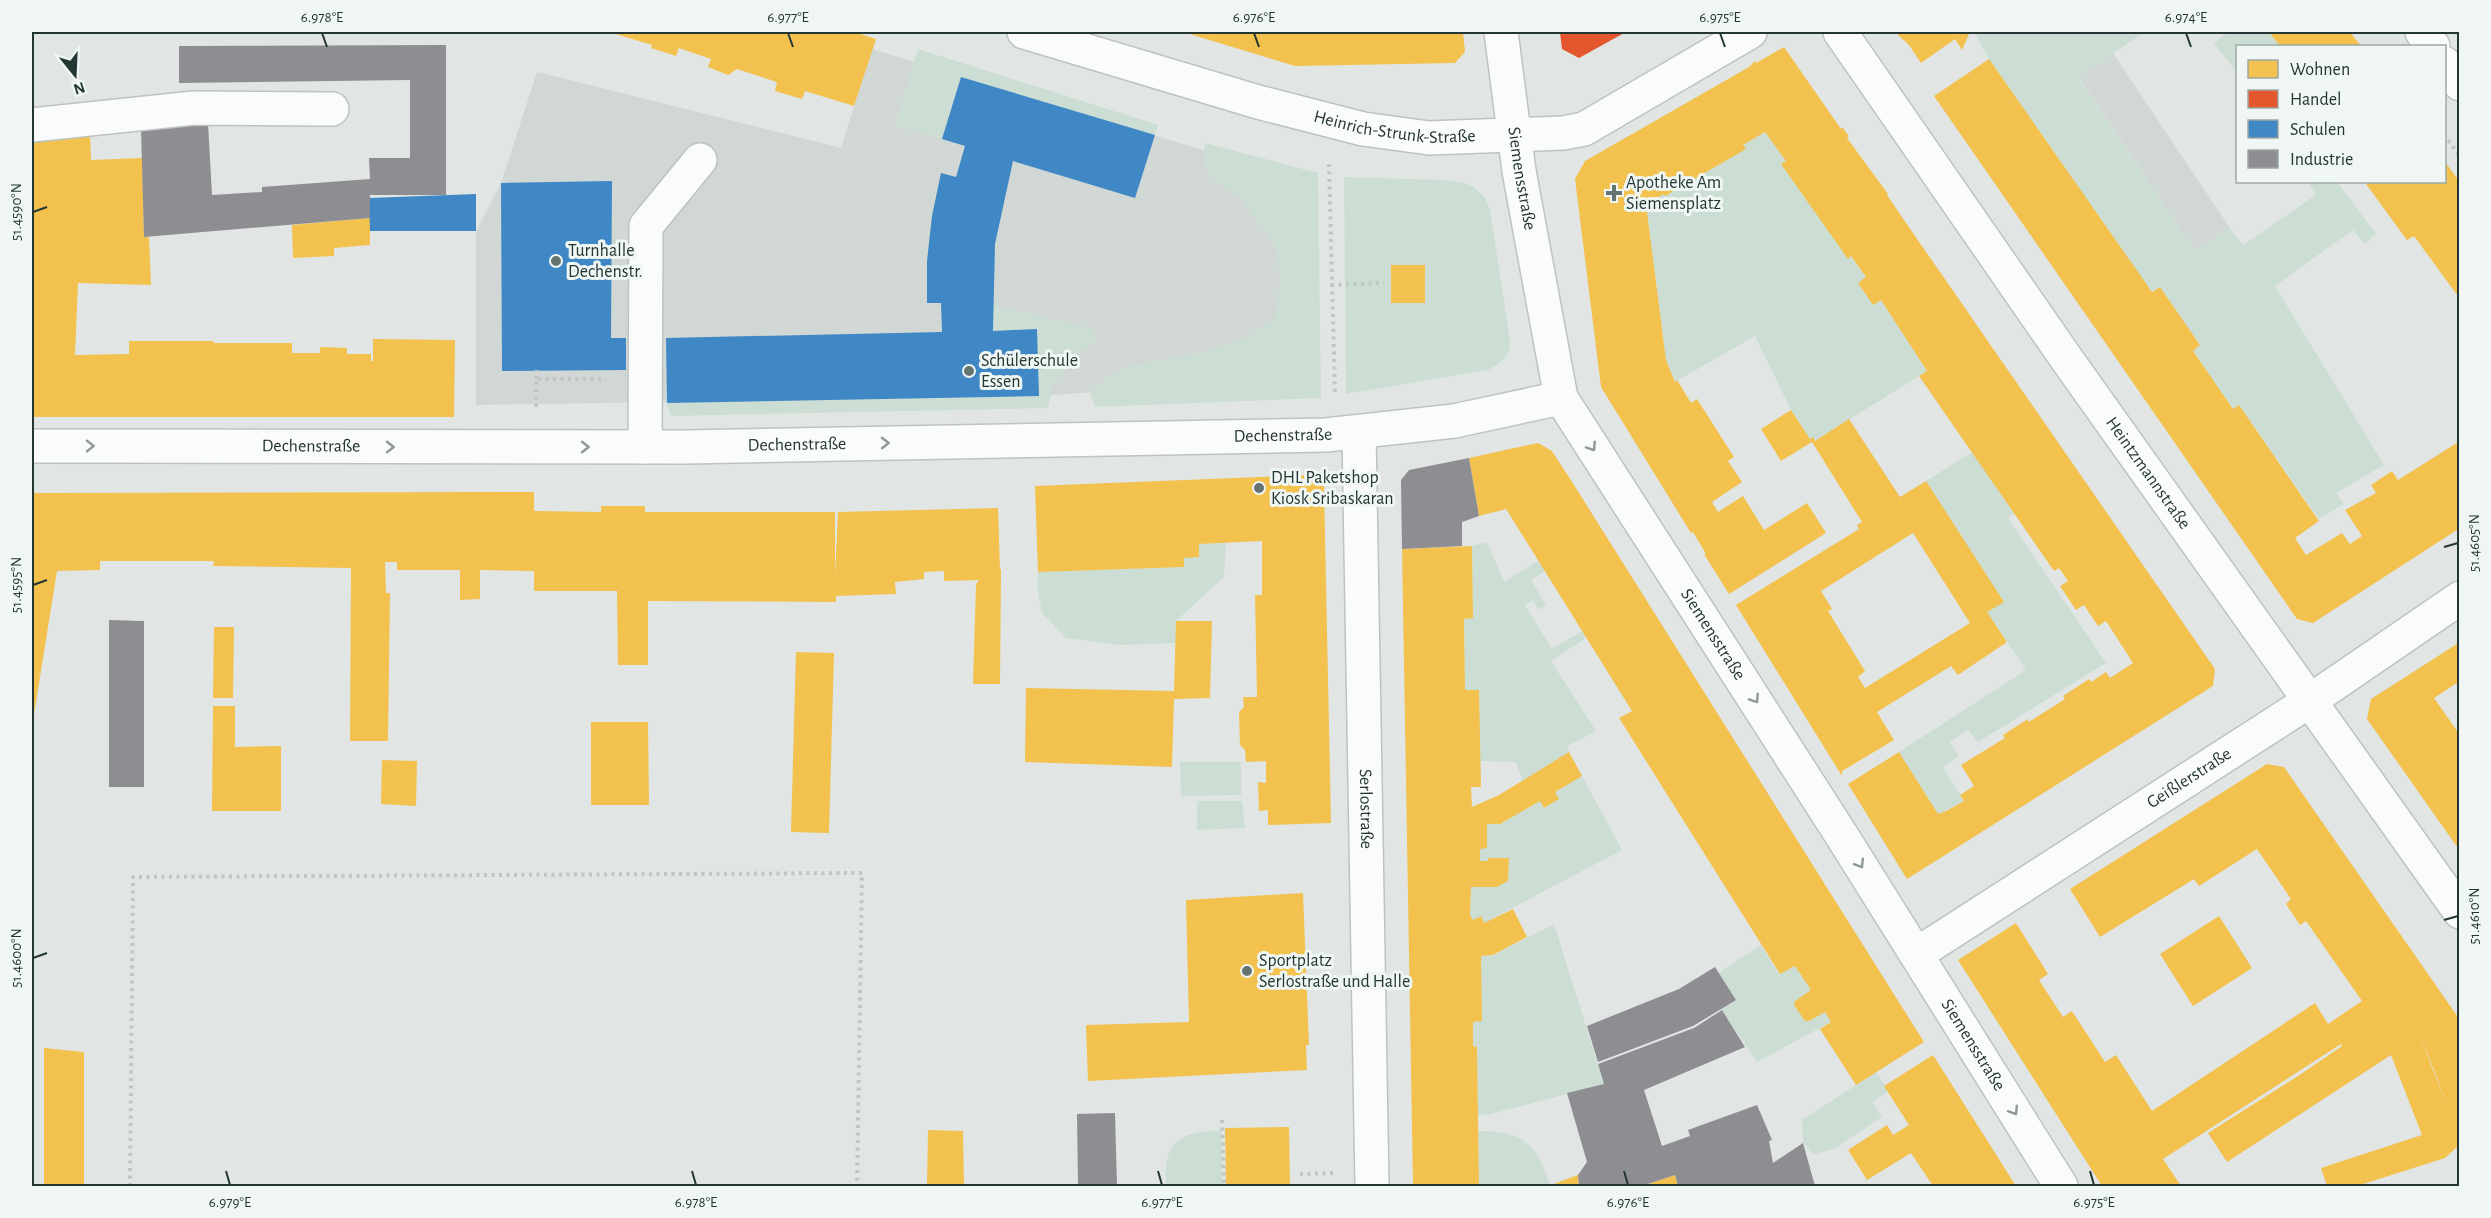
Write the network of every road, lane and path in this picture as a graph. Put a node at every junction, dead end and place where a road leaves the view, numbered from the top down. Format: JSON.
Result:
{"nodes":[{"id":1,"x":1024,"y":32,"type":"edge"},
{"id":2,"x":1501,"y":32,"type":"edge"},
{"id":3,"x":1750,"y":32,"type":"edge"},
{"id":4,"x":1840,"y":32,"type":"edge"},
{"id":5,"x":2422,"y":32,"type":"edge"},
{"id":6,"x":2432,"y":45,"type":"edge"},
{"id":7,"x":2446,"y":64,"type":"edge"},
{"id":8,"x":2460,"y":84,"type":"edge"},
{"id":9,"x":332,"y":109,"type":"dead end"},
{"id":10,"x":32,"y":125,"type":"edge"},
{"id":11,"x":1514,"y":136,"type":"junction"},
{"id":12,"x":2446,"y":136,"type":"edge"},
{"id":13,"x":2460,"y":157,"type":"edge"},
{"id":14,"x":700,"y":160,"type":"dead end"},
{"id":15,"x":1329,"y":164,"type":"dead end"},
{"id":16,"x":1384,"y":283,"type":"dead end"},
{"id":17,"x":1331,"y":285,"type":"junction"},
{"id":18,"x":537,"y":370,"type":"dead end"},
{"id":19,"x":646,"y":379,"type":"junction"},
{"id":20,"x":536,"y":380,"type":"junction"},
{"id":21,"x":1561,"y":398,"type":"junction"},
{"id":22,"x":1335,"y":402,"type":"dead end"},
{"id":23,"x":536,"y":413,"type":"dead end"},
{"id":24,"x":1359,"y":433,"type":"junction"},
{"id":25,"x":32,"y":446,"type":"edge"},
{"id":26,"x":645,"y":447,"type":"junction"},
{"id":27,"x":2460,"y":598,"type":"edge"},
{"id":28,"x":2310,"y":700,"type":"junction"},
{"id":29,"x":2460,"y":912,"type":"edge"},
{"id":30,"x":1917,"y":954,"type":"junction"},
{"id":31,"x":1222,"y":1120,"type":"dead end"},
{"id":32,"x":1338,"y":1172,"type":"dead end"},
{"id":33,"x":1300,"y":1174,"type":"dead end"},
{"id":34,"x":130,"y":1186,"type":"edge"},
{"id":35,"x":857,"y":1186,"type":"edge"},
{"id":36,"x":1224,"y":1186,"type":"edge"},
{"id":37,"x":1372,"y":1186,"type":"edge"},
{"id":38,"x":2061,"y":1186,"type":"edge"}],
"edges":[{"from":1,"to":11,"type":"street","name":"Heinrich-Strunk-Straße"},
{"from":2,"to":11,"type":"street","name":"Siemensstraße"},
{"from":3,"to":11,"type":"street","name":"Heinrich-Strunk-Straße"},
{"from":4,"to":28,"type":"street","name":"Heintzmannstraße"},
{"from":5,"to":6,"type":"street"},
{"from":7,"to":8,"type":"street"},
{"from":9,"to":10,"type":"street"},
{"from":11,"to":21,"type":"street","name":"Siemensstraße"},
{"from":12,"to":13,"type":"path"},
{"from":14,"to":19,"type":"street"},
{"from":15,"to":17,"type":"path"},
{"from":16,"to":17,"type":"path"},
{"from":17,"to":22,"type":"path"},
{"from":18,"to":20,"type":"path"},
{"from":19,"to":20,"type":"path"},
{"from":19,"to":26,"type":"street"},
{"from":20,"to":23,"type":"path"},
{"from":21,"to":24,"type":"street","name":"Dechenstraße"},
{"from":21,"to":30,"type":"street","name":"Siemensstraße","one_way":true},
{"from":26,"to":24,"type":"street","name":"Dechenstraße","one_way":true},
{"from":24,"to":37,"type":"street","name":"Serlostraße"},
{"from":25,"to":26,"type":"street","name":"Dechenstraße","one_way":true},
{"from":27,"to":28,"type":"street","name":"Geißlerstraße"},
{"from":28,"to":29,"type":"street","name":"Heintzmannstraße"},
{"from":28,"to":30,"type":"street","name":"Geißlerstraße"},
{"from":30,"to":38,"type":"street","name":"Siemensstraße","one_way":true},
{"from":31,"to":36,"type":"path"},
{"from":32,"to":33,"type":"path"},
{"from":34,"to":35,"type":"path"}]}
